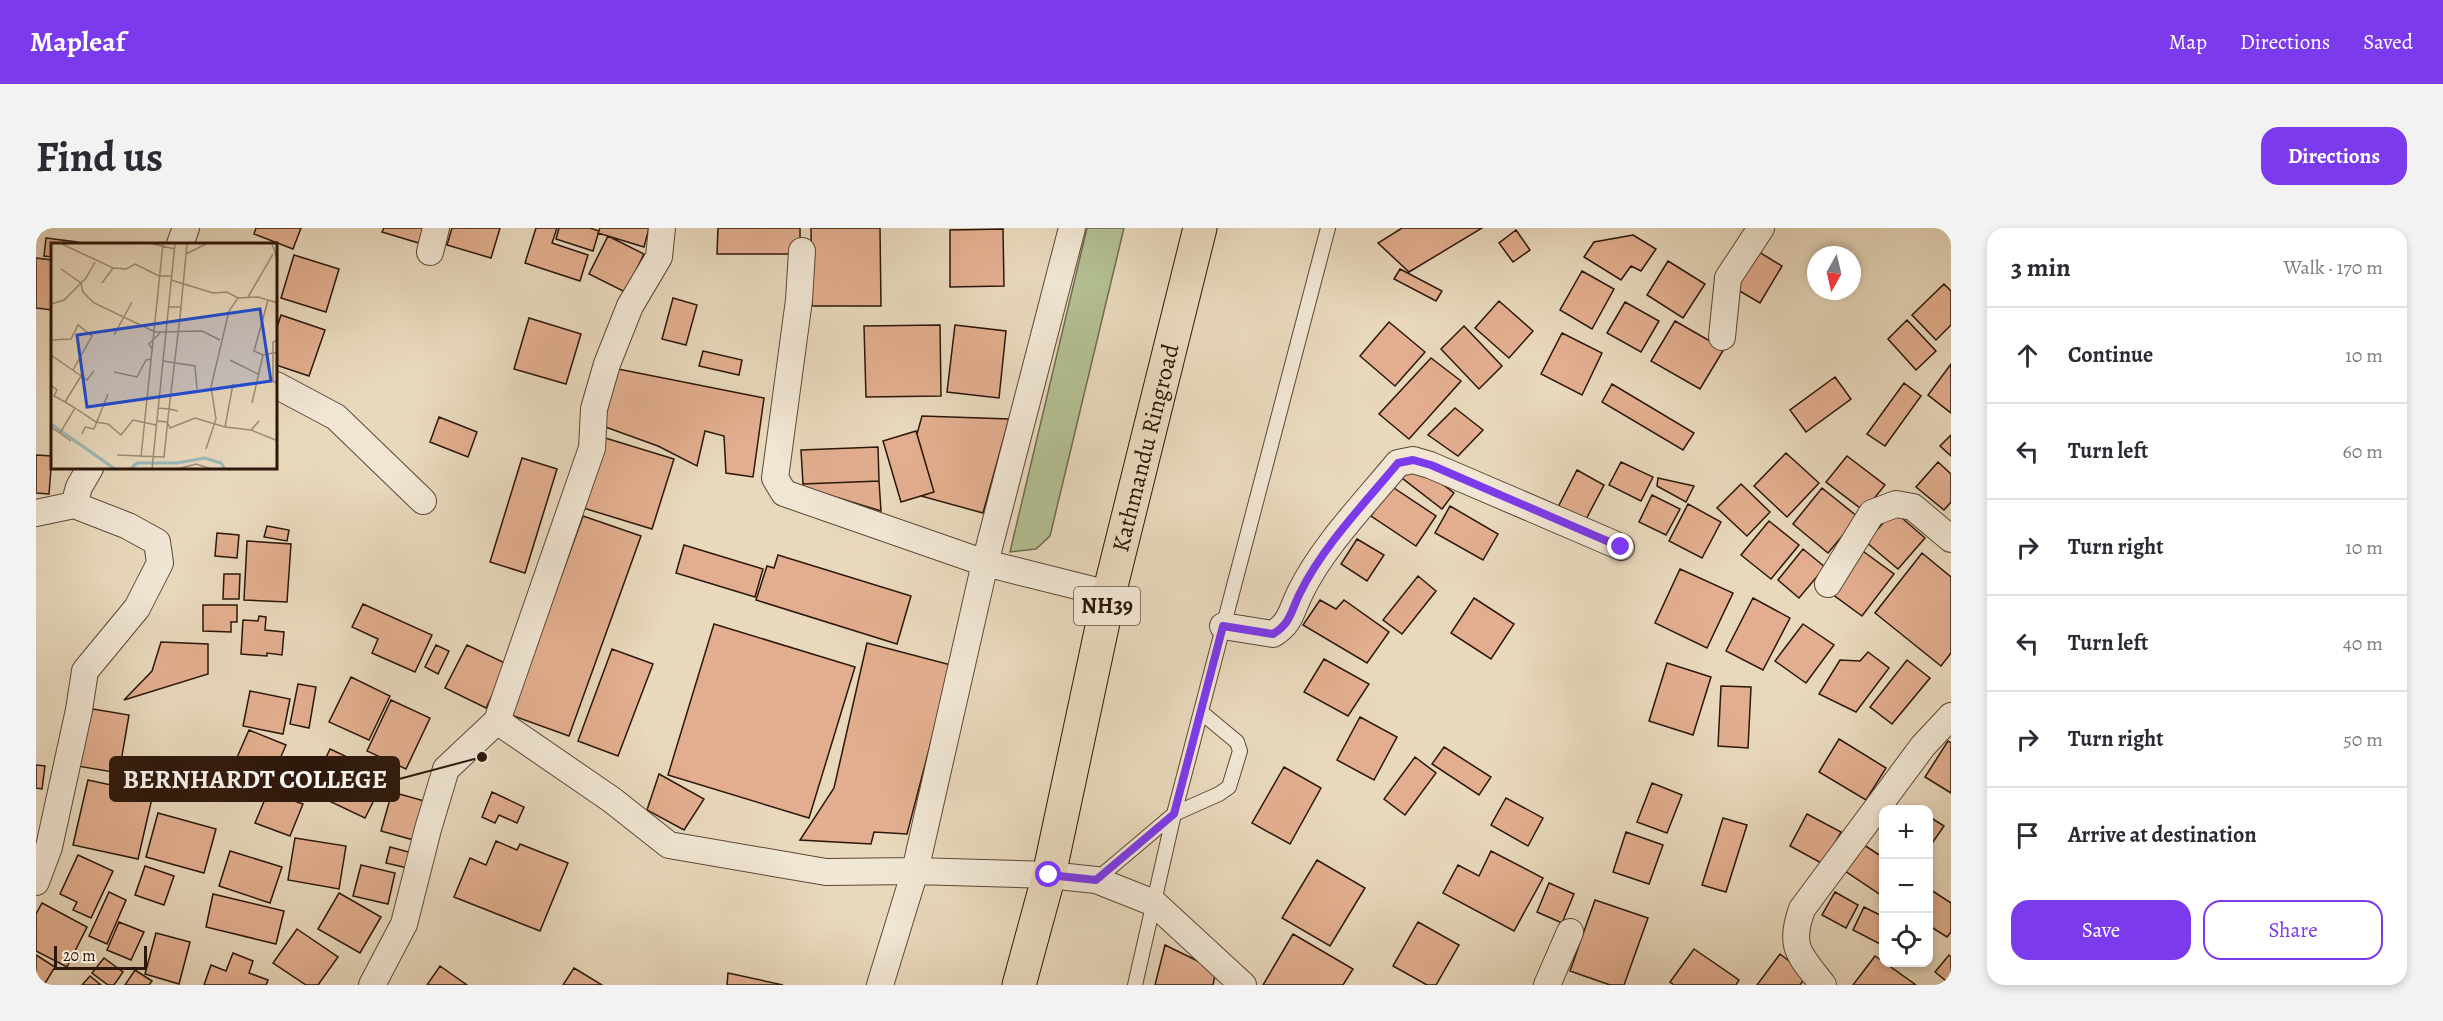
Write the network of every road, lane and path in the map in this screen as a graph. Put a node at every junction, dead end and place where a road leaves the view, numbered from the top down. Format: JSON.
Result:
{"nodes":[{"id":1,"x":186,"y":228,"type":"edge"},
{"id":2,"x":662,"y":228,"type":"edge"},
{"id":3,"x":1072,"y":228,"type":"edge"},
{"id":4,"x":1200,"y":228,"type":"edge"},
{"id":5,"x":1328,"y":228,"type":"edge"},
{"id":6,"x":1761,"y":228,"type":"edge"},
{"id":7,"x":180,"y":243,"type":"edge"},
{"id":8,"x":802,"y":251,"type":"dead end"},
{"id":9,"x":1722,"y":337,"type":"dead end"},
{"id":10,"x":278,"y":386,"type":"edge"},
{"id":11,"x":89,"y":470,"type":"edge"},
{"id":12,"x":423,"y":501,"type":"dead end"},
{"id":13,"x":74,"y":505,"type":"junction"},
{"id":14,"x":36,"y":513,"type":"edge"},
{"id":15,"x":1951,"y":539,"type":"edge"},
{"id":16,"x":1621,"y":547,"type":"dead end"},
{"id":17,"x":985,"y":563,"type":"junction"},
{"id":18,"x":1828,"y":584,"type":"dead end"},
{"id":19,"x":1109,"y":594,"type":"junction"},
{"id":20,"x":1223,"y":626,"type":"junction"},
{"id":21,"x":1201,"y":712,"type":"junction"},
{"id":22,"x":1951,"y":717,"type":"edge"},
{"id":23,"x":497,"y":720,"type":"junction"},
{"id":24,"x":1174,"y":814,"type":"junction"},
{"id":25,"x":915,"y":871,"type":"junction"},
{"id":26,"x":1049,"y":875,"type":"junction"},
{"id":27,"x":1096,"y":880,"type":"junction"},
{"id":28,"x":36,"y":882,"type":"edge"},
{"id":29,"x":1154,"y":903,"type":"junction"},
{"id":30,"x":1570,"y":932,"type":"dead end"},
{"id":31,"x":372,"y":985,"type":"edge"},
{"id":32,"x":880,"y":985,"type":"edge"},
{"id":33,"x":1019,"y":985,"type":"edge"},
{"id":34,"x":1135,"y":985,"type":"edge"},
{"id":35,"x":1243,"y":985,"type":"edge"},
{"id":36,"x":1547,"y":985,"type":"edge"},
{"id":37,"x":1822,"y":985,"type":"edge"}],
"edges":[{"from":1,"to":7,"type":"street"},
{"from":2,"to":23,"type":"street"},
{"from":3,"to":17,"type":"street"},
{"from":4,"to":19,"type":"highway","name":"Kathmandu Ringroad","number":"NH39"},
{"from":5,"to":20,"type":"lane"},
{"from":6,"to":9,"type":"street"},
{"from":8,"to":17,"type":"street"},
{"from":10,"to":12,"type":"street"},
{"from":11,"to":13,"type":"street"},
{"from":13,"to":14,"type":"street"},
{"from":13,"to":28,"type":"street"},
{"from":15,"to":18,"type":"street"},
{"from":16,"to":20,"type":"street"},
{"from":17,"to":19,"type":"street"},
{"from":17,"to":25,"type":"street"},
{"from":19,"to":26,"type":"highway","name":"Kathmandu Ringroad","number":"NH39"},
{"from":20,"to":21,"type":"lane"},
{"from":21,"to":24,"type":"lane"},
{"from":21,"to":24,"type":"lane"},
{"from":22,"to":37,"type":"street"},
{"from":23,"to":25,"type":"street"},
{"from":23,"to":31,"type":"street"},
{"from":24,"to":27,"type":"lane"},
{"from":24,"to":29,"type":"lane"},
{"from":25,"to":26,"type":"street"},
{"from":25,"to":32,"type":"street"},
{"from":26,"to":27,"type":"street"},
{"from":26,"to":33,"type":"highway","name":"Kathmandu Ringroad","number":"NH39"},
{"from":27,"to":29,"type":"street"},
{"from":29,"to":34,"type":"lane"},
{"from":29,"to":35,"type":"street"},
{"from":30,"to":36,"type":"street"}]}
